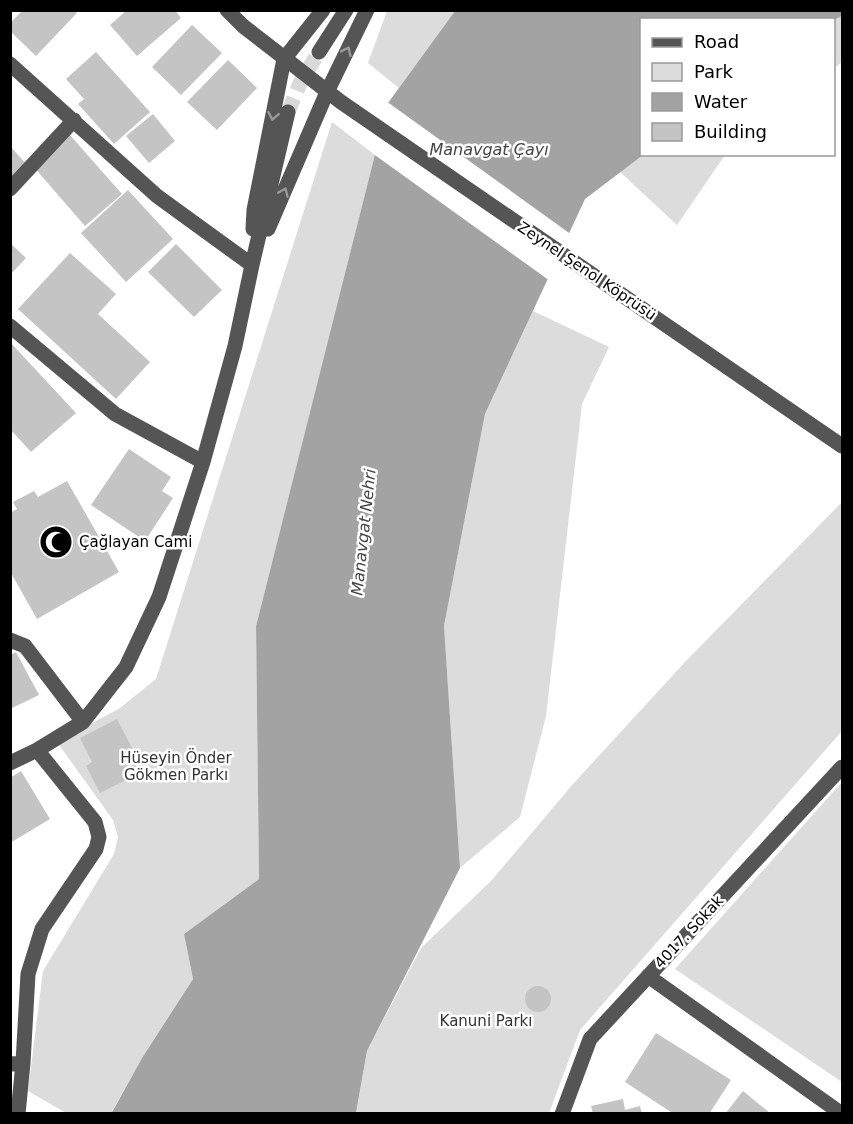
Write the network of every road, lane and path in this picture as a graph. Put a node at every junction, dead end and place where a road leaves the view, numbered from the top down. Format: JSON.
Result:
{"nodes":[{"id":1,"x":227,"y":10,"type":"edge"},
{"id":2,"x":323,"y":10,"type":"edge"},
{"id":3,"x":346,"y":10,"type":"edge"},
{"id":4,"x":368,"y":10,"type":"edge"},
{"id":5,"x":320,"y":52,"type":"tunnel mouth"},
{"id":6,"x":284,"y":59,"type":"junction"},
{"id":7,"x":10,"y":64,"type":"edge"},
{"id":8,"x":327,"y":92,"type":"junction"},
{"id":9,"x":288,"y":112,"type":"tunnel mouth"},
{"id":10,"x":74,"y":120,"type":"junction"},
{"id":11,"x":10,"y":189,"type":"edge"},
{"id":12,"x":252,"y":265,"type":"junction"},
{"id":13,"x":10,"y":326,"type":"edge"},
{"id":14,"x":838,"y":443,"type":"edge"},
{"id":15,"x":203,"y":462,"type":"junction"},
{"id":16,"x":10,"y":640,"type":"edge"},
{"id":17,"x":82,"y":722,"type":"junction"},
{"id":18,"x":37,"y":750,"type":"junction"},
{"id":19,"x":10,"y":763,"type":"edge"},
{"id":20,"x":843,"y":767,"type":"edge"},
{"id":21,"x":648,"y":976,"type":"junction"},
{"id":22,"x":17,"y":1063,"type":"edge"},
{"id":23,"x":18,"y":1113,"type":"edge"},
{"id":24,"x":562,"y":1113,"type":"edge"},
{"id":25,"x":842,"y":1113,"type":"edge"}],
"edges":[{"from":1,"to":6,"type":"street","name":"Zeynel Şenol Köprüsü"},
{"from":2,"to":6,"type":"street"},
{"from":3,"to":5,"type":"street"},
{"from":8,"to":4,"type":"street","one_way":true},
{"from":6,"to":8,"type":"street","name":"Zeynel Şenol Köprüsü"},
{"from":6,"to":12,"type":"street","one_way":true},
{"from":7,"to":10,"type":"street"},
{"from":12,"to":8,"type":"street","one_way":true},
{"from":8,"to":14,"type":"street","name":"Zeynel Şenol Köprüsü"},
{"from":9,"to":12,"type":"street"},
{"from":10,"to":11,"type":"street"},
{"from":10,"to":12,"type":"street"},
{"from":12,"to":15,"type":"street"},
{"from":13,"to":15,"type":"street"},
{"from":15,"to":17,"type":"street"},
{"from":16,"to":17,"type":"street"},
{"from":17,"to":18,"type":"street"},
{"from":18,"to":19,"type":"street"},
{"from":18,"to":22,"type":"street"},
{"from":20,"to":21,"type":"street","name":"4017. Sokak"},
{"from":21,"to":24,"type":"street","name":"4017. Sokak"},
{"from":21,"to":25,"type":"street"},
{"from":22,"to":23,"type":"street"}]}
